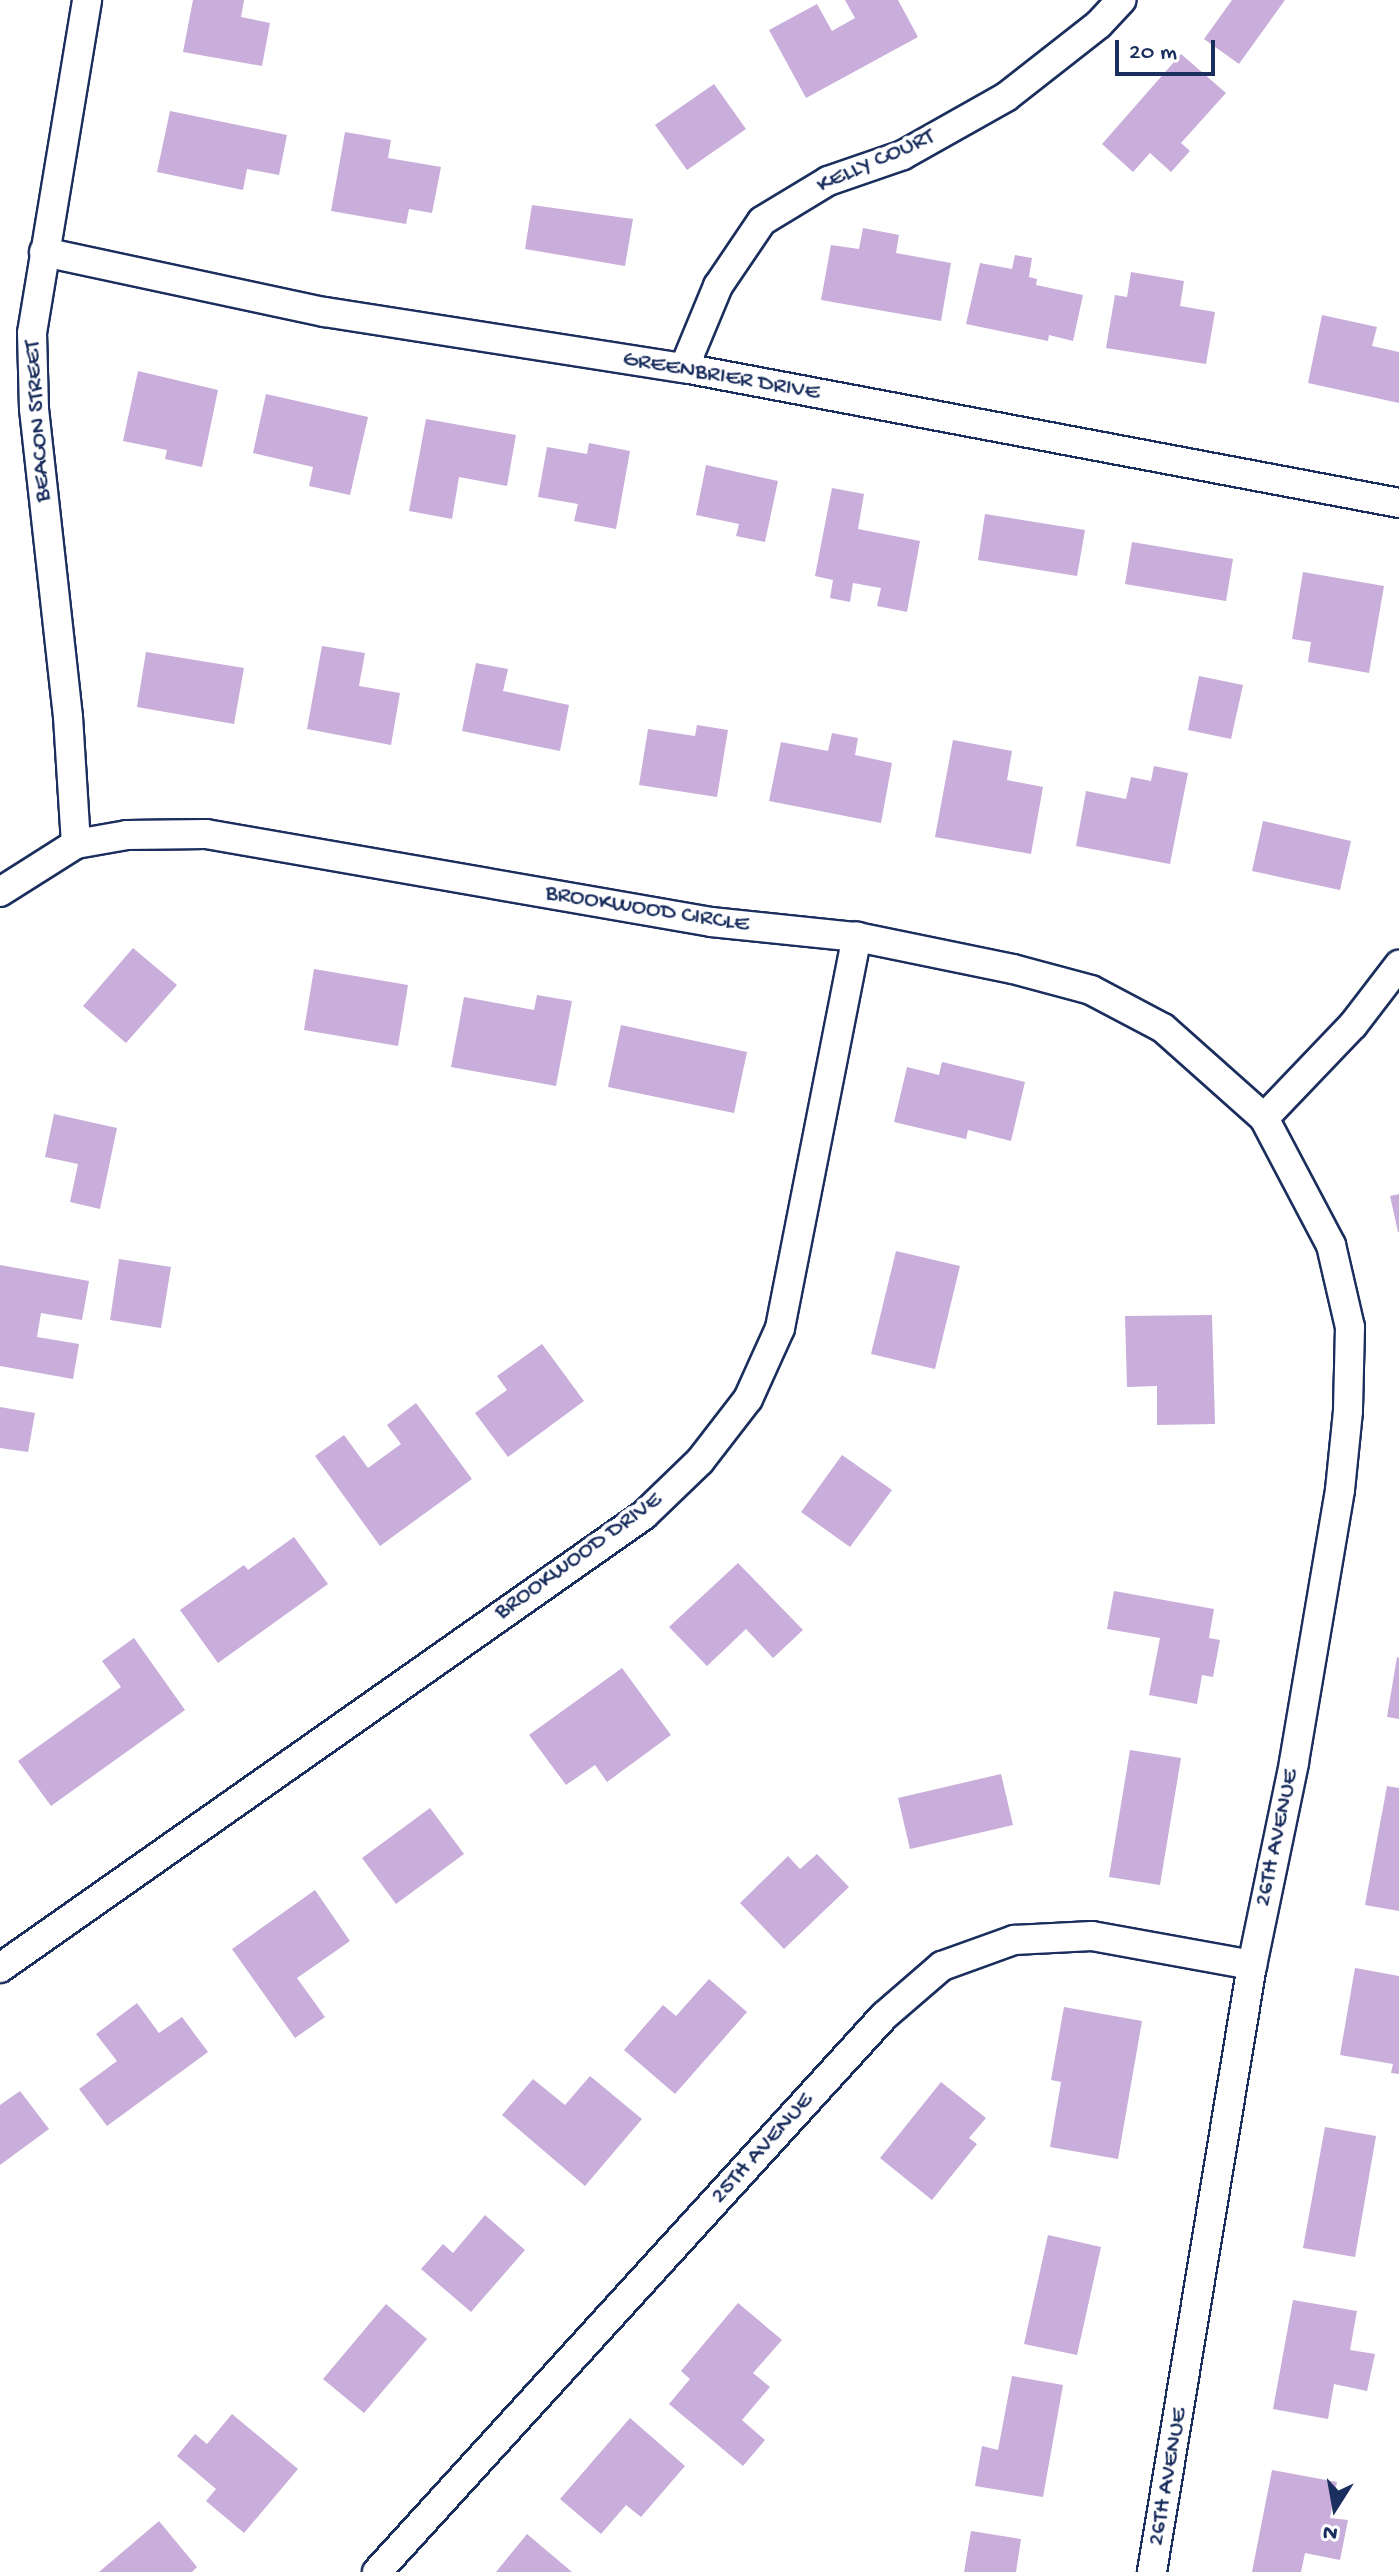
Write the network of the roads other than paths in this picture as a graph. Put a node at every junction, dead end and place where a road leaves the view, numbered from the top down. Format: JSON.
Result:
{"nodes":[{"id":1,"x":87,"y":0,"type":"edge"},
{"id":2,"x":1121,"y":0,"type":"edge"},
{"id":3,"x":44,"y":252,"type":"junction"},
{"id":4,"x":684,"y":368,"type":"junction"},
{"id":5,"x":1399,"y":503,"type":"edge"},
{"id":6,"x":76,"y":844,"type":"junction"},
{"id":7,"x":0,"y":892,"type":"edge"},
{"id":8,"x":857,"y":937,"type":"junction"},
{"id":9,"x":1399,"y":965,"type":"edge"},
{"id":10,"x":1264,"y":1118,"type":"junction"},
{"id":11,"x":1252,"y":1965,"type":"junction"},
{"id":12,"x":0,"y":1968,"type":"edge"},
{"id":13,"x":377,"y":2572,"type":"edge"},
{"id":14,"x":1152,"y":2572,"type":"edge"}],
"edges":[{"from":1,"to":3,"type":"street","name":"BEACON STREET"},
{"from":2,"to":4,"type":"street","name":"KELLY COURT"},
{"from":3,"to":4,"type":"street","name":"GREENBRIER DRIVE"},
{"from":3,"to":6,"type":"street","name":"BEACON STREET"},
{"from":4,"to":5,"type":"street","name":"GREENBRIER DRIVE"},
{"from":6,"to":7,"type":"street","name":"BROOKWOOD CIRCLE"},
{"from":6,"to":8,"type":"street","name":"BROOKWOOD CIRCLE"},
{"from":8,"to":10,"type":"street","name":"BROOKWOOD CIRCLE"},
{"from":8,"to":12,"type":"street","name":"BROOKWOOD DRIVE"},
{"from":9,"to":10,"type":"street"},
{"from":10,"to":11,"type":"street","name":"26TH AVENUE"},
{"from":11,"to":13,"type":"street","name":"25TH AVENUE"},
{"from":11,"to":14,"type":"street","name":"26TH AVENUE"}]}
